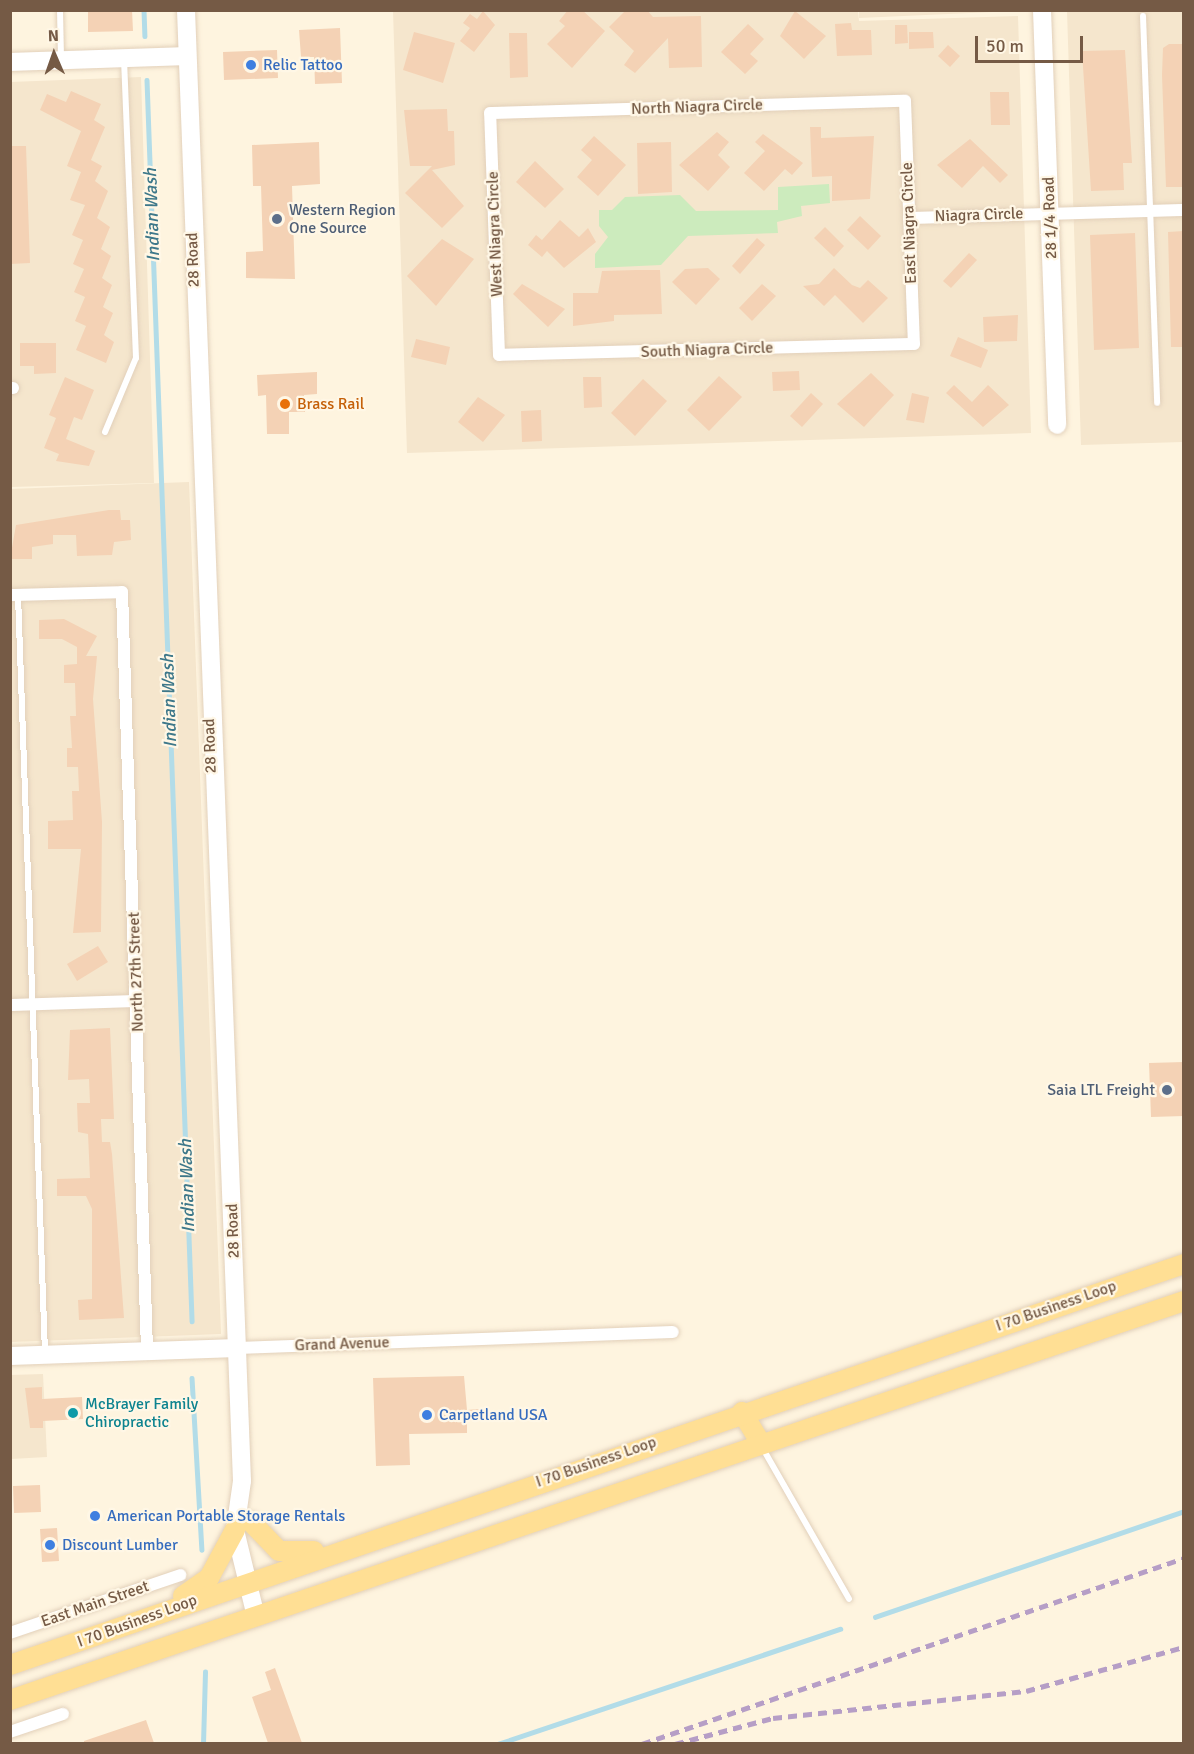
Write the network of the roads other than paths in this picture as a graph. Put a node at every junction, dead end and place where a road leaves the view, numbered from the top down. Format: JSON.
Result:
{"nodes":[{"id":1,"x":60,"y":10,"type":"edge"},
{"id":2,"x":186,"y":10,"type":"edge"},
{"id":3,"x":1042,"y":10,"type":"edge"},
{"id":4,"x":1143,"y":16,"type":"dead end"},
{"id":5,"x":188,"y":56,"type":"junction"},
{"id":6,"x":123,"y":58,"type":"junction"},
{"id":7,"x":61,"y":60,"type":"junction"},
{"id":8,"x":10,"y":62,"type":"edge"},
{"id":9,"x":905,"y":101,"type":"joint"},
{"id":10,"x":490,"y":113,"type":"joint"},
{"id":11,"x":1184,"y":210,"type":"edge"},
{"id":12,"x":1150,"y":211,"type":"junction"},
{"id":13,"x":1050,"y":212,"type":"junction"},
{"id":14,"x":909,"y":218,"type":"junction"},
{"id":15,"x":914,"y":344,"type":"joint"},
{"id":16,"x":499,"y":355,"type":"joint"},
{"id":17,"x":1157,"y":403,"type":"dead end"},
{"id":18,"x":1057,"y":425,"type":"dead end"},
{"id":19,"x":105,"y":432,"type":"dead end"},
{"id":20,"x":14,"y":595,"type":"edge"},
{"id":21,"x":137,"y":1001,"type":"junction"},
{"id":22,"x":33,"y":1004,"type":"junction"},
{"id":23,"x":10,"y":1005,"type":"edge"},
{"id":24,"x":1184,"y":1264,"type":"edge"},
{"id":25,"x":1184,"y":1301,"type":"edge"},
{"id":26,"x":673,"y":1332,"type":"dead end"},
{"id":27,"x":237,"y":1348,"type":"junction"},
{"id":28,"x":147,"y":1351,"type":"junction"},
{"id":29,"x":45,"y":1355,"type":"junction"},
{"id":30,"x":10,"y":1356,"type":"edge"},
{"id":31,"x":742,"y":1412,"type":"junction"},
{"id":32,"x":760,"y":1444,"type":"junction"},
{"id":33,"x":243,"y":1526,"type":"junction"},
{"id":34,"x":349,"y":1546,"type":"junction"},
{"id":35,"x":180,"y":1575,"type":"dead end"},
{"id":36,"x":247,"y":1582,"type":"junction"},
{"id":37,"x":849,"y":1599,"type":"dead end"},
{"id":38,"x":256,"y":1617,"type":"junction"},
{"id":39,"x":120,"y":1628,"type":"junction"},
{"id":40,"x":10,"y":1633,"type":"edge"},
{"id":41,"x":10,"y":1665,"type":"edge"},
{"id":42,"x":10,"y":1700,"type":"edge"},
{"id":43,"x":63,"y":1714,"type":"dead end"},
{"id":44,"x":10,"y":1732,"type":"edge"}],
"edges":[{"from":1,"to":7,"type":"lane"},
{"from":2,"to":5,"type":"main road","name":"28 Road"},
{"from":3,"to":13,"type":"main road","name":"28 1/4 Road"},
{"from":4,"to":12,"type":"lane"},
{"from":5,"to":6,"type":"main road"},
{"from":5,"to":27,"type":"main road","name":"28 Road"},
{"from":6,"to":7,"type":"main road"},
{"from":6,"to":19,"type":"lane"},
{"from":7,"to":8,"type":"main road"},
{"from":9,"to":10,"type":"street","name":"North Niagra Circle"},
{"from":9,"to":14,"type":"street","name":"East Niagra Circle"},
{"from":10,"to":16,"type":"street","name":"West Niagra Circle"},
{"from":11,"to":12,"type":"street","name":"Niagra Circle"},
{"from":12,"to":13,"type":"street","name":"Niagra Circle"},
{"from":12,"to":17,"type":"lane"},
{"from":13,"to":14,"type":"street","name":"Niagra Circle"},
{"from":13,"to":18,"type":"main road","name":"28 1/4 Road"},
{"from":14,"to":15,"type":"street","name":"East Niagra Circle"},
{"from":15,"to":16,"type":"street","name":"South Niagra Circle"},
{"from":20,"to":21,"type":"street","name":"North 27th Street"},
{"from":20,"to":22,"type":"lane"},
{"from":21,"to":22,"type":"street"},
{"from":21,"to":28,"type":"street","name":"North 27th Street"},
{"from":22,"to":23,"type":"street"},
{"from":22,"to":29,"type":"lane"},
{"from":24,"to":31,"type":"main road","name":"I 70 Business Loop"},
{"from":25,"to":32,"type":"main road","name":"I 70 Business Loop"},
{"from":26,"to":27,"type":"street","name":"Grand Avenue"},
{"from":27,"to":28,"type":"main road","name":"Grand Avenue"},
{"from":27,"to":33,"type":"main road","name":"28 Road"},
{"from":28,"to":29,"type":"main road","name":"Grand Avenue"},
{"from":29,"to":30,"type":"main road","name":"Grand Avenue"},
{"from":31,"to":32,"type":"main road"},
{"from":31,"to":34,"type":"main road","name":"I 70 Business Loop"},
{"from":32,"to":37,"type":"lane"},
{"from":32,"to":38,"type":"main road","name":"I 70 Business Loop"},
{"from":33,"to":34,"type":"main road"},
{"from":33,"to":36,"type":"main road","name":"28 Road"},
{"from":33,"to":39,"type":"main road"},
{"from":34,"to":36,"type":"main road","name":"I 70 Business Loop"},
{"from":35,"to":40,"type":"street","name":"East Main Street"},
{"from":36,"to":38,"type":"main road","name":"28 Road"},
{"from":36,"to":39,"type":"main road","name":"I 70 Business Loop"},
{"from":38,"to":42,"type":"main road","name":"I 70 Business Loop"},
{"from":39,"to":41,"type":"main road","name":"I 70 Business Loop"},
{"from":43,"to":44,"type":"street"}]}
